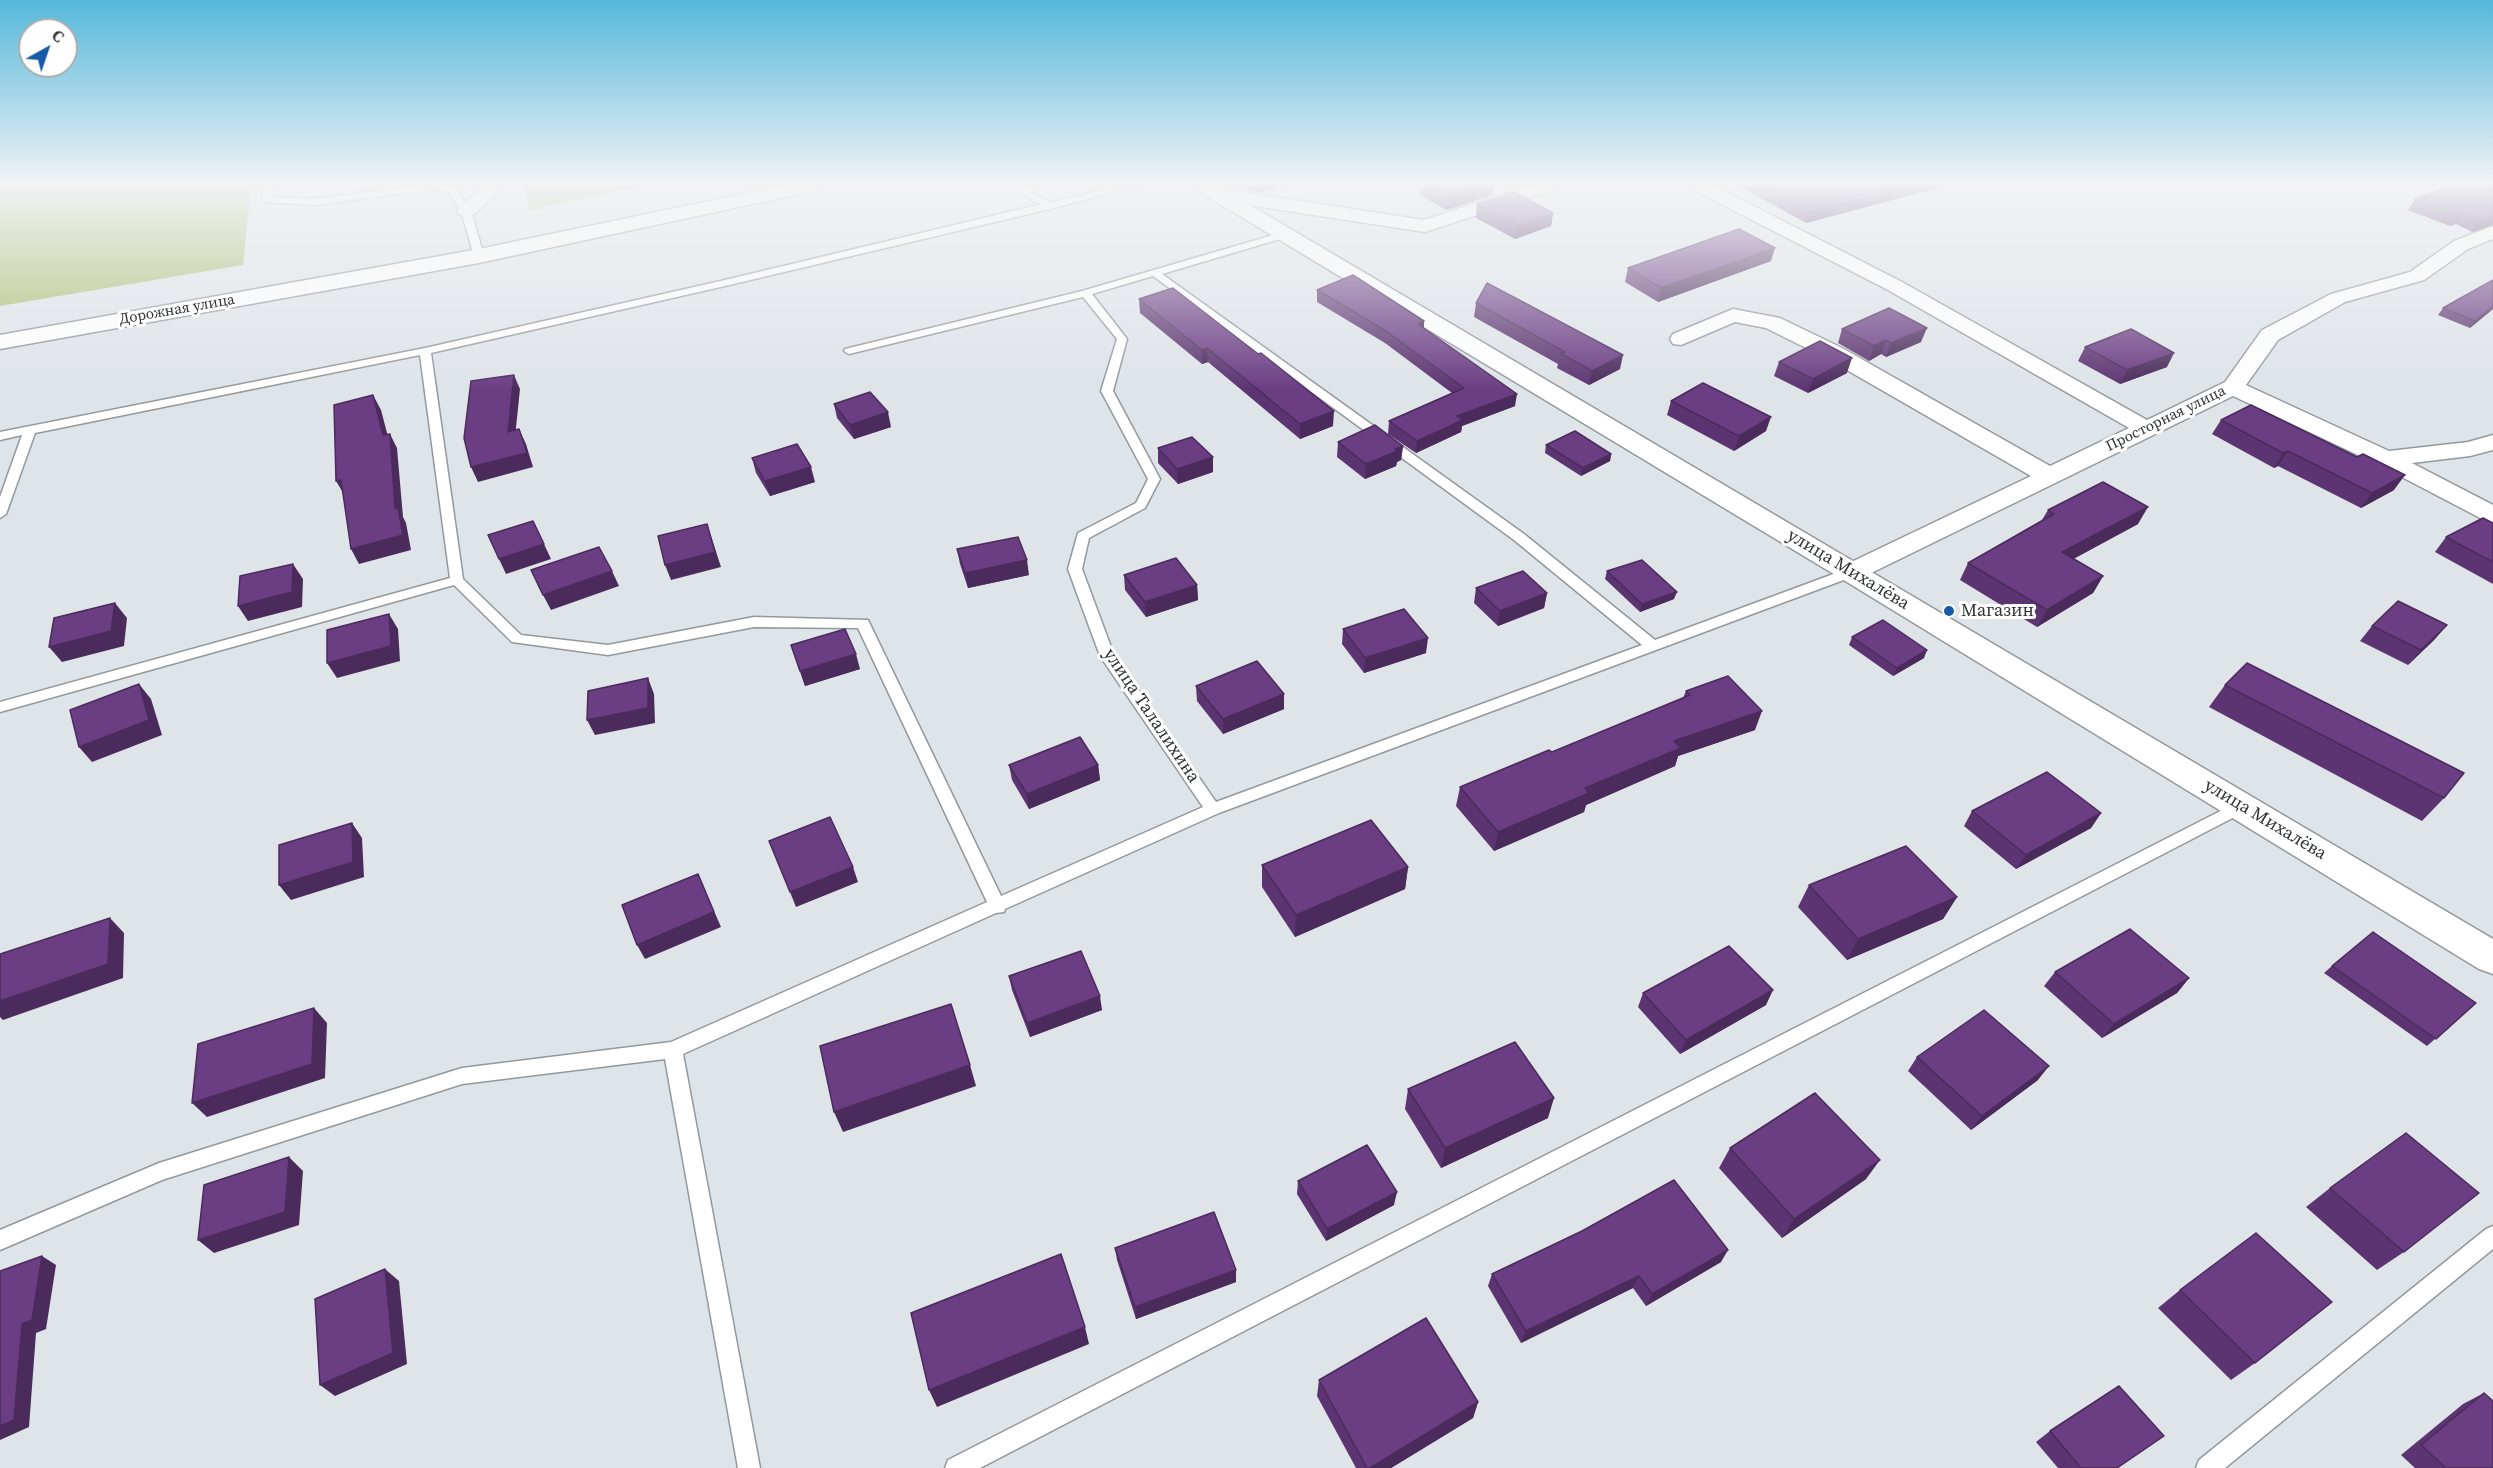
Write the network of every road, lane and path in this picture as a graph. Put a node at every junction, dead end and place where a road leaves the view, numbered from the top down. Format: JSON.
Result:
{"nodes":[{"id":1,"x":490,"y":254,"type":"edge"},
{"id":2,"x":846,"y":254,"type":"edge"},
{"id":3,"x":1221,"y":254,"type":"edge"},
{"id":4,"x":1320,"y":254,"type":"edge"},
{"id":5,"x":1832,"y":254,"type":"edge"},
{"id":6,"x":2449,"y":254,"type":"edge"},
{"id":7,"x":478,"y":256,"type":"joint"},
{"id":8,"x":1155,"y":273,"type":"junction"},
{"id":9,"x":1085,"y":293,"type":"junction"},
{"id":10,"x":1682,"y":339,"type":"dead end"},
{"id":11,"x":0,"y":342,"type":"edge"},
{"id":12,"x":425,"y":351,"type":"junction"},
{"id":13,"x":849,"y":351,"type":"dead end"},
{"id":14,"x":2233,"y":387,"type":"junction"},
{"id":15,"x":2145,"y":428,"type":"junction"},
{"id":16,"x":30,"y":430,"type":"junction"},
{"id":17,"x":0,"y":436,"type":"edge"},
{"id":18,"x":2493,"y":442,"type":"edge"},
{"id":19,"x":2386,"y":459,"type":"junction"},
{"id":20,"x":2049,"y":476,"type":"junction"},
{"id":21,"x":0,"y":514,"type":"edge"},
{"id":22,"x":2493,"y":515,"type":"edge"},
{"id":23,"x":1852,"y":572,"type":"junction"},
{"id":24,"x":457,"y":580,"type":"junction"},
{"id":25,"x":1653,"y":646,"type":"junction"},
{"id":26,"x":0,"y":707,"type":"edge"},
{"id":27,"x":2242,"y":807,"type":"junction"},
{"id":28,"x":1213,"y":809,"type":"junction"},
{"id":29,"x":998,"y":907,"type":"junction"},
{"id":30,"x":2493,"y":958,"type":"edge"},
{"id":31,"x":674,"y":1050,"type":"junction"},
{"id":32,"x":2493,"y":1236,"type":"edge"},
{"id":33,"x":0,"y":1240,"type":"edge"},
{"id":34,"x":749,"y":1468,"type":"edge"},
{"id":35,"x":956,"y":1468,"type":"edge"},
{"id":36,"x":2207,"y":1468,"type":"edge"}],
"edges":[{"from":1,"to":7,"type":"main road","name":"Дорожная улица"},
{"from":2,"to":12,"type":"lane"},
{"from":3,"to":8,"type":"lane"},
{"from":4,"to":23,"type":"main road","name":"улица Михалёва"},
{"from":5,"to":15,"type":"street"},
{"from":6,"to":14,"type":"street","name":"Просторная улица"},
{"from":7,"to":11,"type":"main road","name":"Дорожная улица"},
{"from":8,"to":9,"type":"lane"},
{"from":8,"to":25,"type":"lane"},
{"from":9,"to":13,"type":"lane"},
{"from":9,"to":28,"type":"lane","name":"улица Талалихина"},
{"from":10,"to":20,"type":"street"},
{"from":12,"to":16,"type":"lane"},
{"from":12,"to":24,"type":"lane"},
{"from":14,"to":15,"type":"street","name":"Просторная улица"},
{"from":14,"to":19,"type":"street"},
{"from":15,"to":20,"type":"street","name":"Просторная улица"},
{"from":16,"to":17,"type":"lane"},
{"from":16,"to":21,"type":"lane"},
{"from":18,"to":19,"type":"street"},
{"from":19,"to":22,"type":"street"},
{"from":20,"to":23,"type":"street","name":"Просторная улица"},
{"from":23,"to":25,"type":"lane"},
{"from":23,"to":27,"type":"main road","name":"улица Михалёва"},
{"from":24,"to":26,"type":"lane"},
{"from":24,"to":29,"type":"lane"},
{"from":25,"to":28,"type":"lane"},
{"from":27,"to":30,"type":"main road","name":"улица Михалёва"},
{"from":27,"to":35,"type":"lane"},
{"from":28,"to":29,"type":"lane"},
{"from":29,"to":31,"type":"lane"},
{"from":31,"to":33,"type":"lane"},
{"from":31,"to":34,"type":"lane"},
{"from":32,"to":36,"type":"lane"}]}
